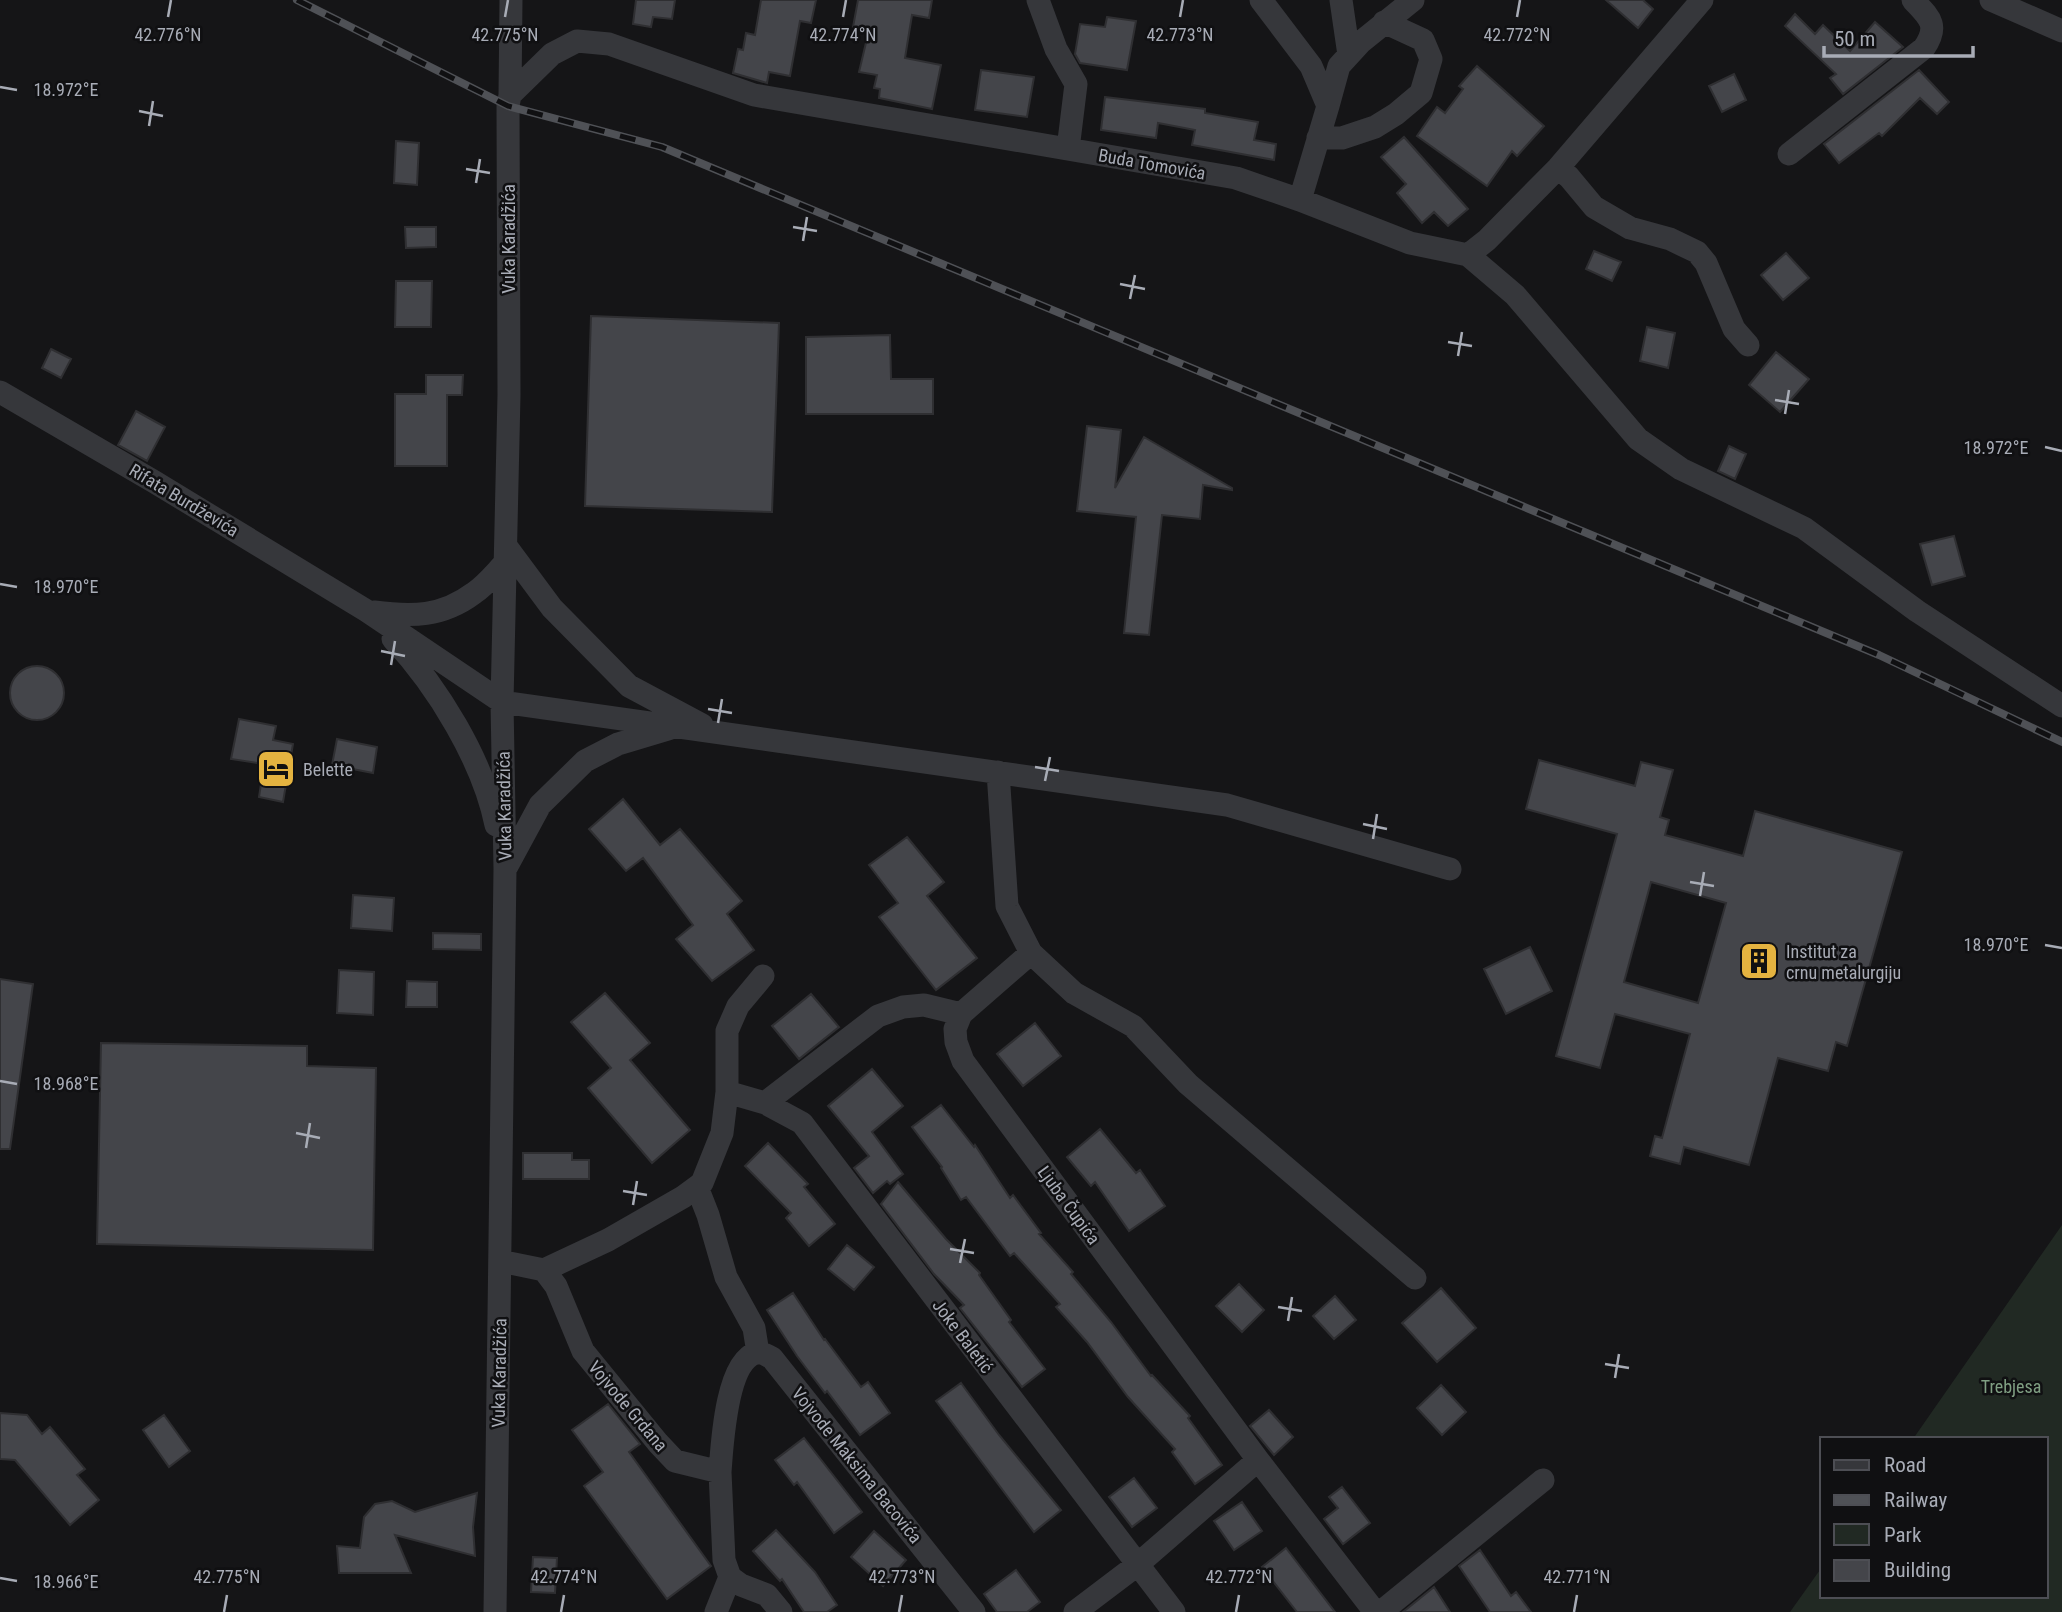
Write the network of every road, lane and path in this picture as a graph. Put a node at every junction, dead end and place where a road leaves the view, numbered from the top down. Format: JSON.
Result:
{"nodes":[{"id":1,"x":511,"y":0,"type":"edge"},
{"id":2,"x":1038,"y":0,"type":"edge"},
{"id":3,"x":1261,"y":0,"type":"edge"},
{"id":4,"x":1341,"y":0,"type":"edge"},
{"id":5,"x":1413,"y":0,"type":"edge"},
{"id":6,"x":1702,"y":0,"type":"edge"},
{"id":7,"x":1913,"y":0,"type":"edge"},
{"id":8,"x":1991,"y":0,"type":"edge"},
{"id":9,"x":1384,"y":22,"type":"junction"},
{"id":10,"x":2062,"y":31,"type":"edge"},
{"id":11,"x":1349,"y":55,"type":"junction"},
{"id":12,"x":510,"y":95,"type":"junction"},
{"id":13,"x":1328,"y":106,"type":"junction"},
{"id":14,"x":1318,"y":138,"type":"junction"},
{"id":15,"x":1068,"y":149,"type":"junction"},
{"id":16,"x":1789,"y":154,"type":"dead end"},
{"id":17,"x":1558,"y":168,"type":"junction"},
{"id":18,"x":1300,"y":200,"type":"junction"},
{"id":19,"x":1468,"y":256,"type":"junction"},
{"id":20,"x":1748,"y":345,"type":"dead end"},
{"id":21,"x":0,"y":393,"type":"edge"},
{"id":22,"x":506,"y":554,"type":"junction"},
{"id":23,"x":367,"y":611,"type":"junction"},
{"id":24,"x":502,"y":702,"type":"junction"},
{"id":25,"x":2062,"y":706,"type":"edge"},
{"id":26,"x":674,"y":727,"type":"junction"},
{"id":27,"x":717,"y":733,"type":"junction"},
{"id":28,"x":998,"y":772,"type":"junction"},
{"id":29,"x":505,"y":869,"type":"junction"},
{"id":30,"x":1450,"y":869,"type":"dead end"},
{"id":31,"x":1031,"y":953,"type":"junction"},
{"id":32,"x":763,"y":976,"type":"dead end"},
{"id":33,"x":961,"y":1014,"type":"junction"},
{"id":34,"x":727,"y":1092,"type":"junction"},
{"id":35,"x":765,"y":1103,"type":"junction"},
{"id":36,"x":697,"y":1187,"type":"junction"},
{"id":37,"x":500,"y":1261,"type":"junction"},
{"id":38,"x":544,"y":1270,"type":"junction"},
{"id":39,"x":1415,"y":1278,"type":"dead end"},
{"id":40,"x":760,"y":1353,"type":"junction"},
{"id":41,"x":1258,"y":1460,"type":"junction"},
{"id":42,"x":720,"y":1472,"type":"junction"},
{"id":43,"x":1543,"y":1480,"type":"dead end"},
{"id":44,"x":1137,"y":1565,"type":"junction"},
{"id":45,"x":730,"y":1577,"type":"junction"},
{"id":46,"x":495,"y":1612,"type":"edge"},
{"id":47,"x":716,"y":1612,"type":"edge"},
{"id":48,"x":781,"y":1612,"type":"edge"},
{"id":49,"x":974,"y":1612,"type":"edge"},
{"id":50,"x":1074,"y":1612,"type":"edge"},
{"id":51,"x":1174,"y":1612,"type":"edge"},
{"id":52,"x":1375,"y":1612,"type":"edge"},
{"id":53,"x":1381,"y":1612,"type":"edge"}],
"edges":[{"from":1,"to":12,"type":"street","name":"Vuka Karadžića"},
{"from":2,"to":15,"type":"street"},
{"from":3,"to":13,"type":"street"},
{"from":4,"to":11,"type":"street"},
{"from":5,"to":9,"type":"street"},
{"from":6,"to":17,"type":"street"},
{"from":7,"to":16,"type":"street"},
{"from":8,"to":10,"type":"street"},
{"from":9,"to":11,"type":"street"},
{"from":9,"to":14,"type":"street"},
{"from":11,"to":13,"type":"street"},
{"from":12,"to":15,"type":"street","name":"Buda Tomovića"},
{"from":12,"to":22,"type":"street","name":"Vuka Karadžića"},
{"from":13,"to":14,"type":"street"},
{"from":14,"to":18,"type":"street"},
{"from":15,"to":18,"type":"street","name":"Buda Tomovića"},
{"from":17,"to":19,"type":"street"},
{"from":17,"to":20,"type":"street"},
{"from":18,"to":19,"type":"street","name":"Buda Tomovića"},
{"from":19,"to":25,"type":"street"},
{"from":21,"to":23,"type":"street","name":"Rifata Burdževića"},
{"from":22,"to":23,"type":"street"},
{"from":22,"to":24,"type":"street","name":"Vuka Karadžića"},
{"from":22,"to":27,"type":"street"},
{"from":23,"to":24,"type":"street"},
{"from":23,"to":29,"type":"street"},
{"from":24,"to":26,"type":"street"},
{"from":24,"to":29,"type":"street","name":"Vuka Karadžića"},
{"from":26,"to":27,"type":"street"},
{"from":26,"to":29,"type":"street"},
{"from":27,"to":28,"type":"street"},
{"from":28,"to":30,"type":"street"},
{"from":28,"to":31,"type":"street"},
{"from":29,"to":37,"type":"street","name":"Vuka Karadžića"},
{"from":31,"to":33,"type":"street"},
{"from":31,"to":39,"type":"street"},
{"from":32,"to":34,"type":"street"},
{"from":33,"to":35,"type":"street"},
{"from":33,"to":41,"type":"street","name":"Ljuba Čupića"},
{"from":34,"to":35,"type":"street","name":"Joke Baletić"},
{"from":34,"to":36,"type":"street"},
{"from":35,"to":44,"type":"street","name":"Joke Baletić"},
{"from":36,"to":38,"type":"street"},
{"from":36,"to":40,"type":"street"},
{"from":37,"to":38,"type":"street"},
{"from":37,"to":46,"type":"street","name":"Vuka Karadžića"},
{"from":38,"to":42,"type":"street","name":"Vojvode Grdana"},
{"from":40,"to":42,"type":"street"},
{"from":40,"to":49,"type":"street","name":"Vojvode Maksima Bacovića"},
{"from":41,"to":44,"type":"street"},
{"from":41,"to":52,"type":"street","name":"Ljuba Čupića"},
{"from":42,"to":45,"type":"street"},
{"from":43,"to":53,"type":"street"},
{"from":44,"to":50,"type":"street"},
{"from":44,"to":51,"type":"street","name":"Joke Baletić"},
{"from":45,"to":47,"type":"street"},
{"from":45,"to":48,"type":"street"}]}
